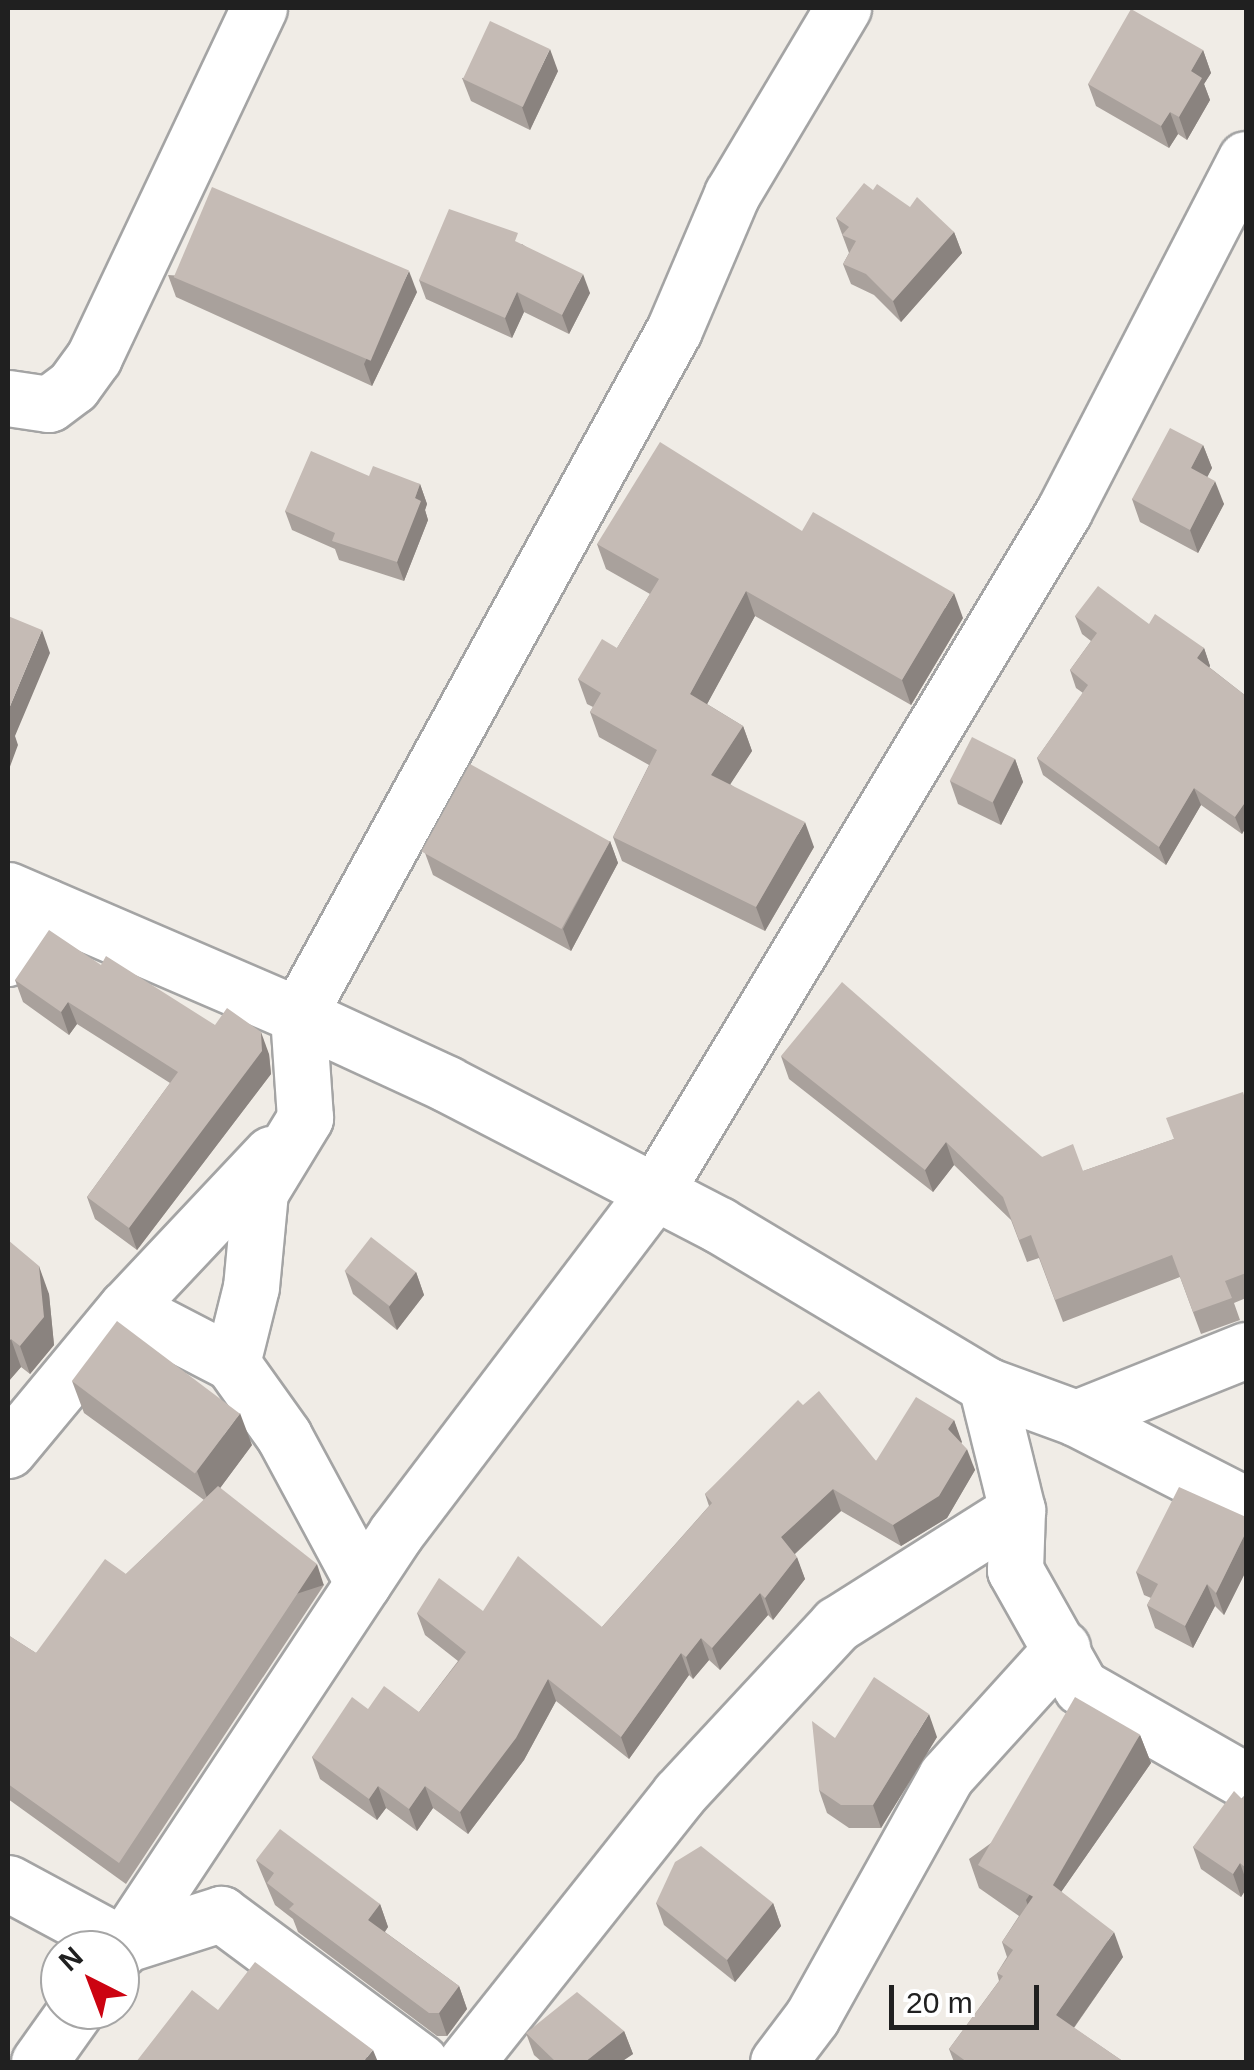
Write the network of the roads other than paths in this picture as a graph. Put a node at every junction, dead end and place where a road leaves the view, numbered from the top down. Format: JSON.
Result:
{"nodes":[{"id":1,"x":259,"y":8,"type":"edge"},
{"id":2,"x":842,"y":8,"type":"edge"},
{"id":3,"x":1246,"y":159,"type":"edge"},
{"id":4,"x":8,"y":398,"type":"edge"},
{"id":5,"x":27,"y":898,"type":"edge"},
{"id":6,"x":8,"y":958,"type":"edge"},
{"id":7,"x":298,"y":1016,"type":"junction"},
{"id":8,"x":305,"y":1118,"type":"junction"},
{"id":9,"x":655,"y":1192,"type":"junction"},
{"id":10,"x":126,"y":1308,"type":"junction"},
{"id":11,"x":1246,"y":1350,"type":"edge"},
{"id":12,"x":232,"y":1363,"type":"junction"},
{"id":13,"x":986,"y":1385,"type":"junction"},
{"id":14,"x":1076,"y":1418,"type":"junction"},
{"id":15,"x":8,"y":1450,"type":"edge"},
{"id":16,"x":1246,"y":1504,"type":"edge"},
{"id":17,"x":1017,"y":1510,"type":"junction"},
{"id":18,"x":363,"y":1583,"type":"junction"},
{"id":19,"x":1062,"y":1648,"type":"junction"},
{"id":20,"x":1246,"y":1781,"type":"edge"},
{"id":21,"x":8,"y":1884,"type":"edge"},
{"id":22,"x":89,"y":1930,"type":"edge"},
{"id":23,"x":133,"y":1930,"type":"edge"},
{"id":24,"x":140,"y":1942,"type":"edge"},
{"id":25,"x":62,"y":2030,"type":"edge"},
{"id":26,"x":39,"y":2062,"type":"edge"},
{"id":27,"x":420,"y":2062,"type":"edge"},
{"id":28,"x":466,"y":2062,"type":"edge"},
{"id":29,"x":778,"y":2062,"type":"edge"}],
"edges":[{"from":1,"to":4,"type":"street"},
{"from":2,"to":7,"type":"street"},
{"from":3,"to":9,"type":"street"},
{"from":5,"to":6,"type":"street"},
{"from":5,"to":7,"type":"street"},
{"from":7,"to":8,"type":"street"},
{"from":7,"to":9,"type":"street"},
{"from":8,"to":10,"type":"street"},
{"from":8,"to":12,"type":"street"},
{"from":9,"to":13,"type":"street"},
{"from":9,"to":18,"type":"street"},
{"from":10,"to":12,"type":"street"},
{"from":10,"to":15,"type":"street"},
{"from":11,"to":14,"type":"street"},
{"from":12,"to":18,"type":"street"},
{"from":13,"to":14,"type":"street"},
{"from":13,"to":17,"type":"street"},
{"from":14,"to":16,"type":"street"},
{"from":17,"to":19,"type":"street"},
{"from":17,"to":28,"type":"street"},
{"from":18,"to":23,"type":"street"},
{"from":19,"to":20,"type":"street"},
{"from":19,"to":29,"type":"street"},
{"from":21,"to":22,"type":"street"},
{"from":24,"to":27,"type":"street"},
{"from":25,"to":26,"type":"street"}]}
